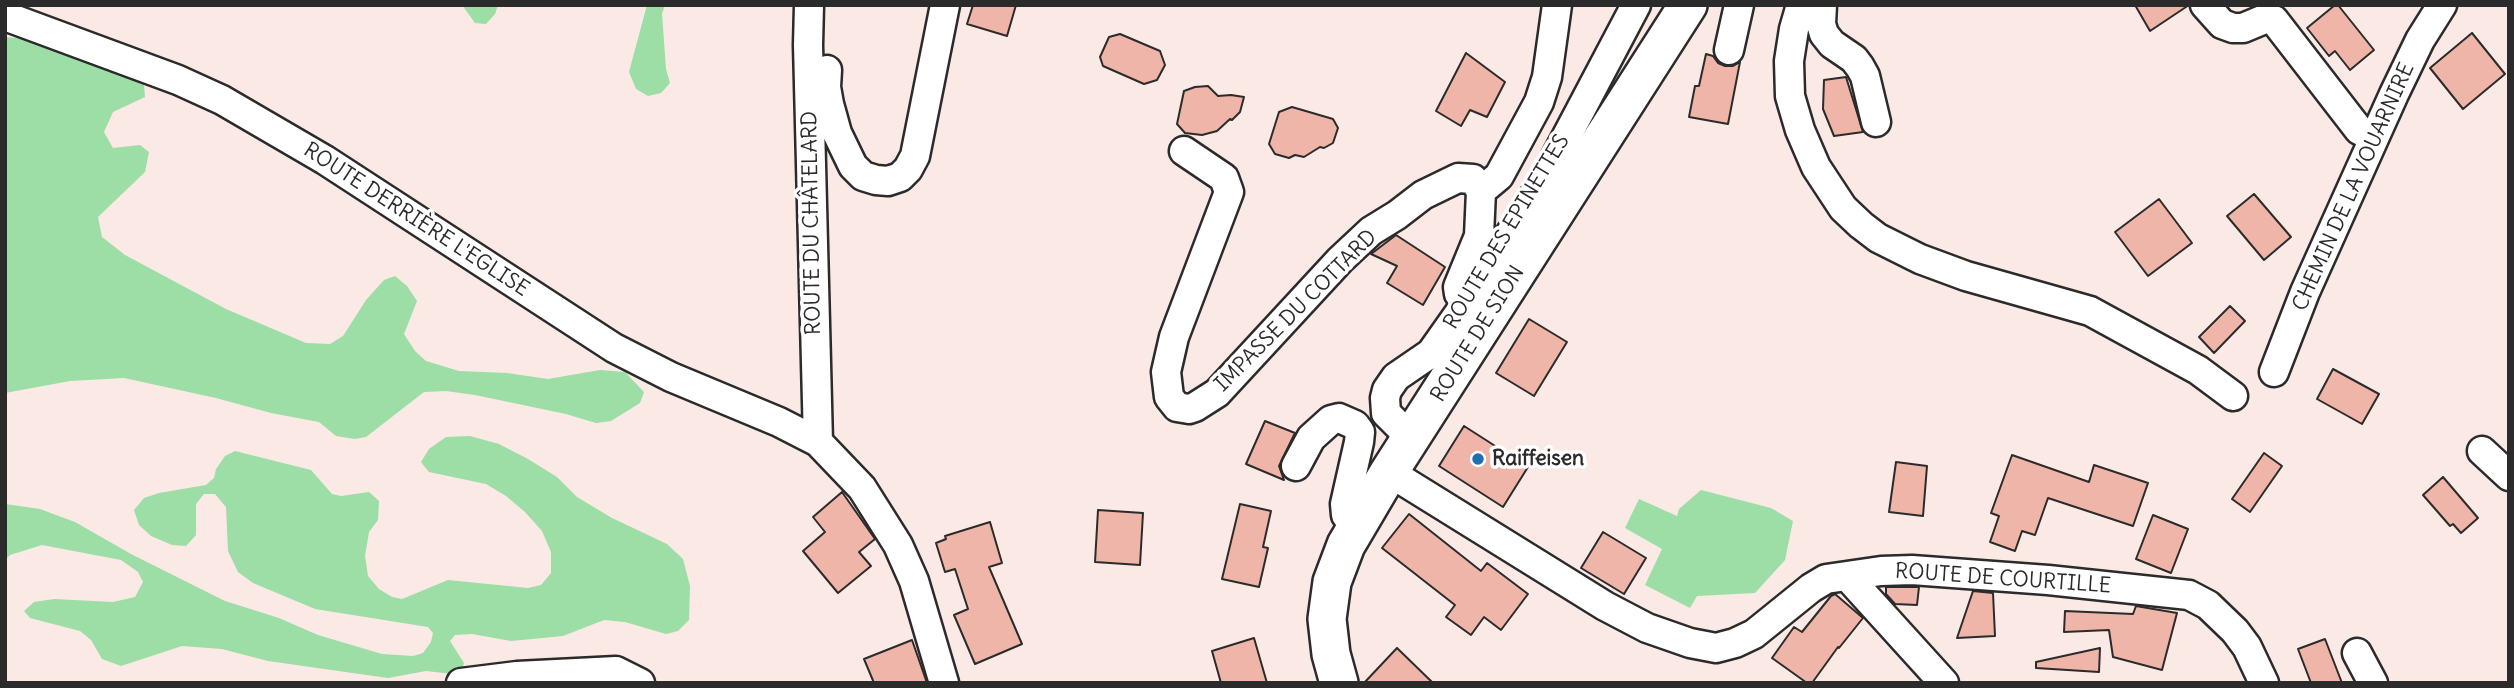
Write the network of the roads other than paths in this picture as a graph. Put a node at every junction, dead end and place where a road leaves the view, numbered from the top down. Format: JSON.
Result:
{"nodes":[{"id":1,"x":809,"y":5,"type":"edge"},
{"id":2,"x":945,"y":5,"type":"edge"},
{"id":3,"x":1558,"y":5,"type":"edge"},
{"id":4,"x":1636,"y":5,"type":"edge"},
{"id":5,"x":1688,"y":5,"type":"edge"},
{"id":6,"x":1740,"y":5,"type":"edge"},
{"id":7,"x":1801,"y":5,"type":"edge"},
{"id":8,"x":1822,"y":5,"type":"edge"},
{"id":9,"x":2206,"y":5,"type":"edge"},
{"id":10,"x":2442,"y":5,"type":"edge"},
{"id":11,"x":5,"y":16,"type":"edge"},
{"id":12,"x":808,"y":45,"type":"junction"},
{"id":13,"x":1729,"y":50,"type":"dead end"},
{"id":14,"x":1875,"y":121,"type":"dead end"},
{"id":15,"x":2374,"y":138,"type":"junction"},
{"id":16,"x":1184,"y":151,"type":"dead end"},
{"id":17,"x":1481,"y":191,"type":"junction"},
{"id":18,"x":1467,"y":302,"type":"junction"},
{"id":19,"x":2274,"y":372,"type":"dead end"},
{"id":20,"x":2233,"y":396,"type":"dead end"},
{"id":21,"x":1411,"y":438,"type":"junction"},
{"id":22,"x":818,"y":442,"type":"junction"},
{"id":23,"x":2482,"y":451,"type":"dead end"},
{"id":24,"x":1296,"y":466,"type":"dead end"},
{"id":25,"x":1389,"y":472,"type":"junction"},
{"id":26,"x":2509,"y":476,"type":"edge"},
{"id":27,"x":1356,"y":526,"type":"junction"},
{"id":28,"x":1847,"y":576,"type":"junction"},
{"id":29,"x":2357,"y":653,"type":"dead end"},
{"id":30,"x":461,"y":683,"type":"edge"},
{"id":31,"x":640,"y":683,"type":"edge"},
{"id":32,"x":944,"y":683,"type":"edge"},
{"id":33,"x":1339,"y":683,"type":"edge"},
{"id":34,"x":1944,"y":683,"type":"edge"},
{"id":35,"x":2264,"y":683,"type":"edge"},
{"id":36,"x":2373,"y":683,"type":"edge"}],
"edges":[{"from":1,"to":12,"type":"street","name":"ROUTE DU CHÂTELARD"},
{"from":2,"to":12,"type":"street"},
{"from":3,"to":17,"type":"street"},
{"from":4,"to":18,"type":"street","name":"ROUTE DES EPINETTES"},
{"from":5,"to":21,"type":"main road","name":"ROUTE DE SION"},
{"from":6,"to":13,"type":"street"},
{"from":7,"to":20,"type":"street"},
{"from":8,"to":14,"type":"street"},
{"from":9,"to":15,"type":"street"},
{"from":10,"to":15,"type":"street","name":"CHEMIN DE LA VOUARNIRE"},
{"from":11,"to":22,"type":"street","name":"ROUTE DERRIÈRE L'EGLISE"},
{"from":12,"to":22,"type":"street","name":"ROUTE DU CHÂTELARD"},
{"from":15,"to":19,"type":"street","name":"CHEMIN DE LA VOUARNIRE"},
{"from":16,"to":17,"type":"street","name":"IMPASSE DU COTTARD"},
{"from":17,"to":18,"type":"street"},
{"from":18,"to":21,"type":"street","name":"ROUTE DES EPINETTES"},
{"from":21,"to":25,"type":"main road","name":"ROUTE DE SION"},
{"from":22,"to":32,"type":"street","name":"ROUTE DERRIÈRE L'EGLISE"},
{"from":23,"to":26,"type":"street"},
{"from":24,"to":27,"type":"street"},
{"from":25,"to":27,"type":"main road","name":"ROUTE DE SION"},
{"from":25,"to":28,"type":"street","name":"ROUTE DE COURTILLE"},
{"from":27,"to":33,"type":"main road","name":"ROUTE DE SION"},
{"from":28,"to":34,"type":"street"},
{"from":28,"to":35,"type":"street","name":"ROUTE DE COURTILLE"},
{"from":29,"to":36,"type":"street"},
{"from":30,"to":31,"type":"street"}]}
